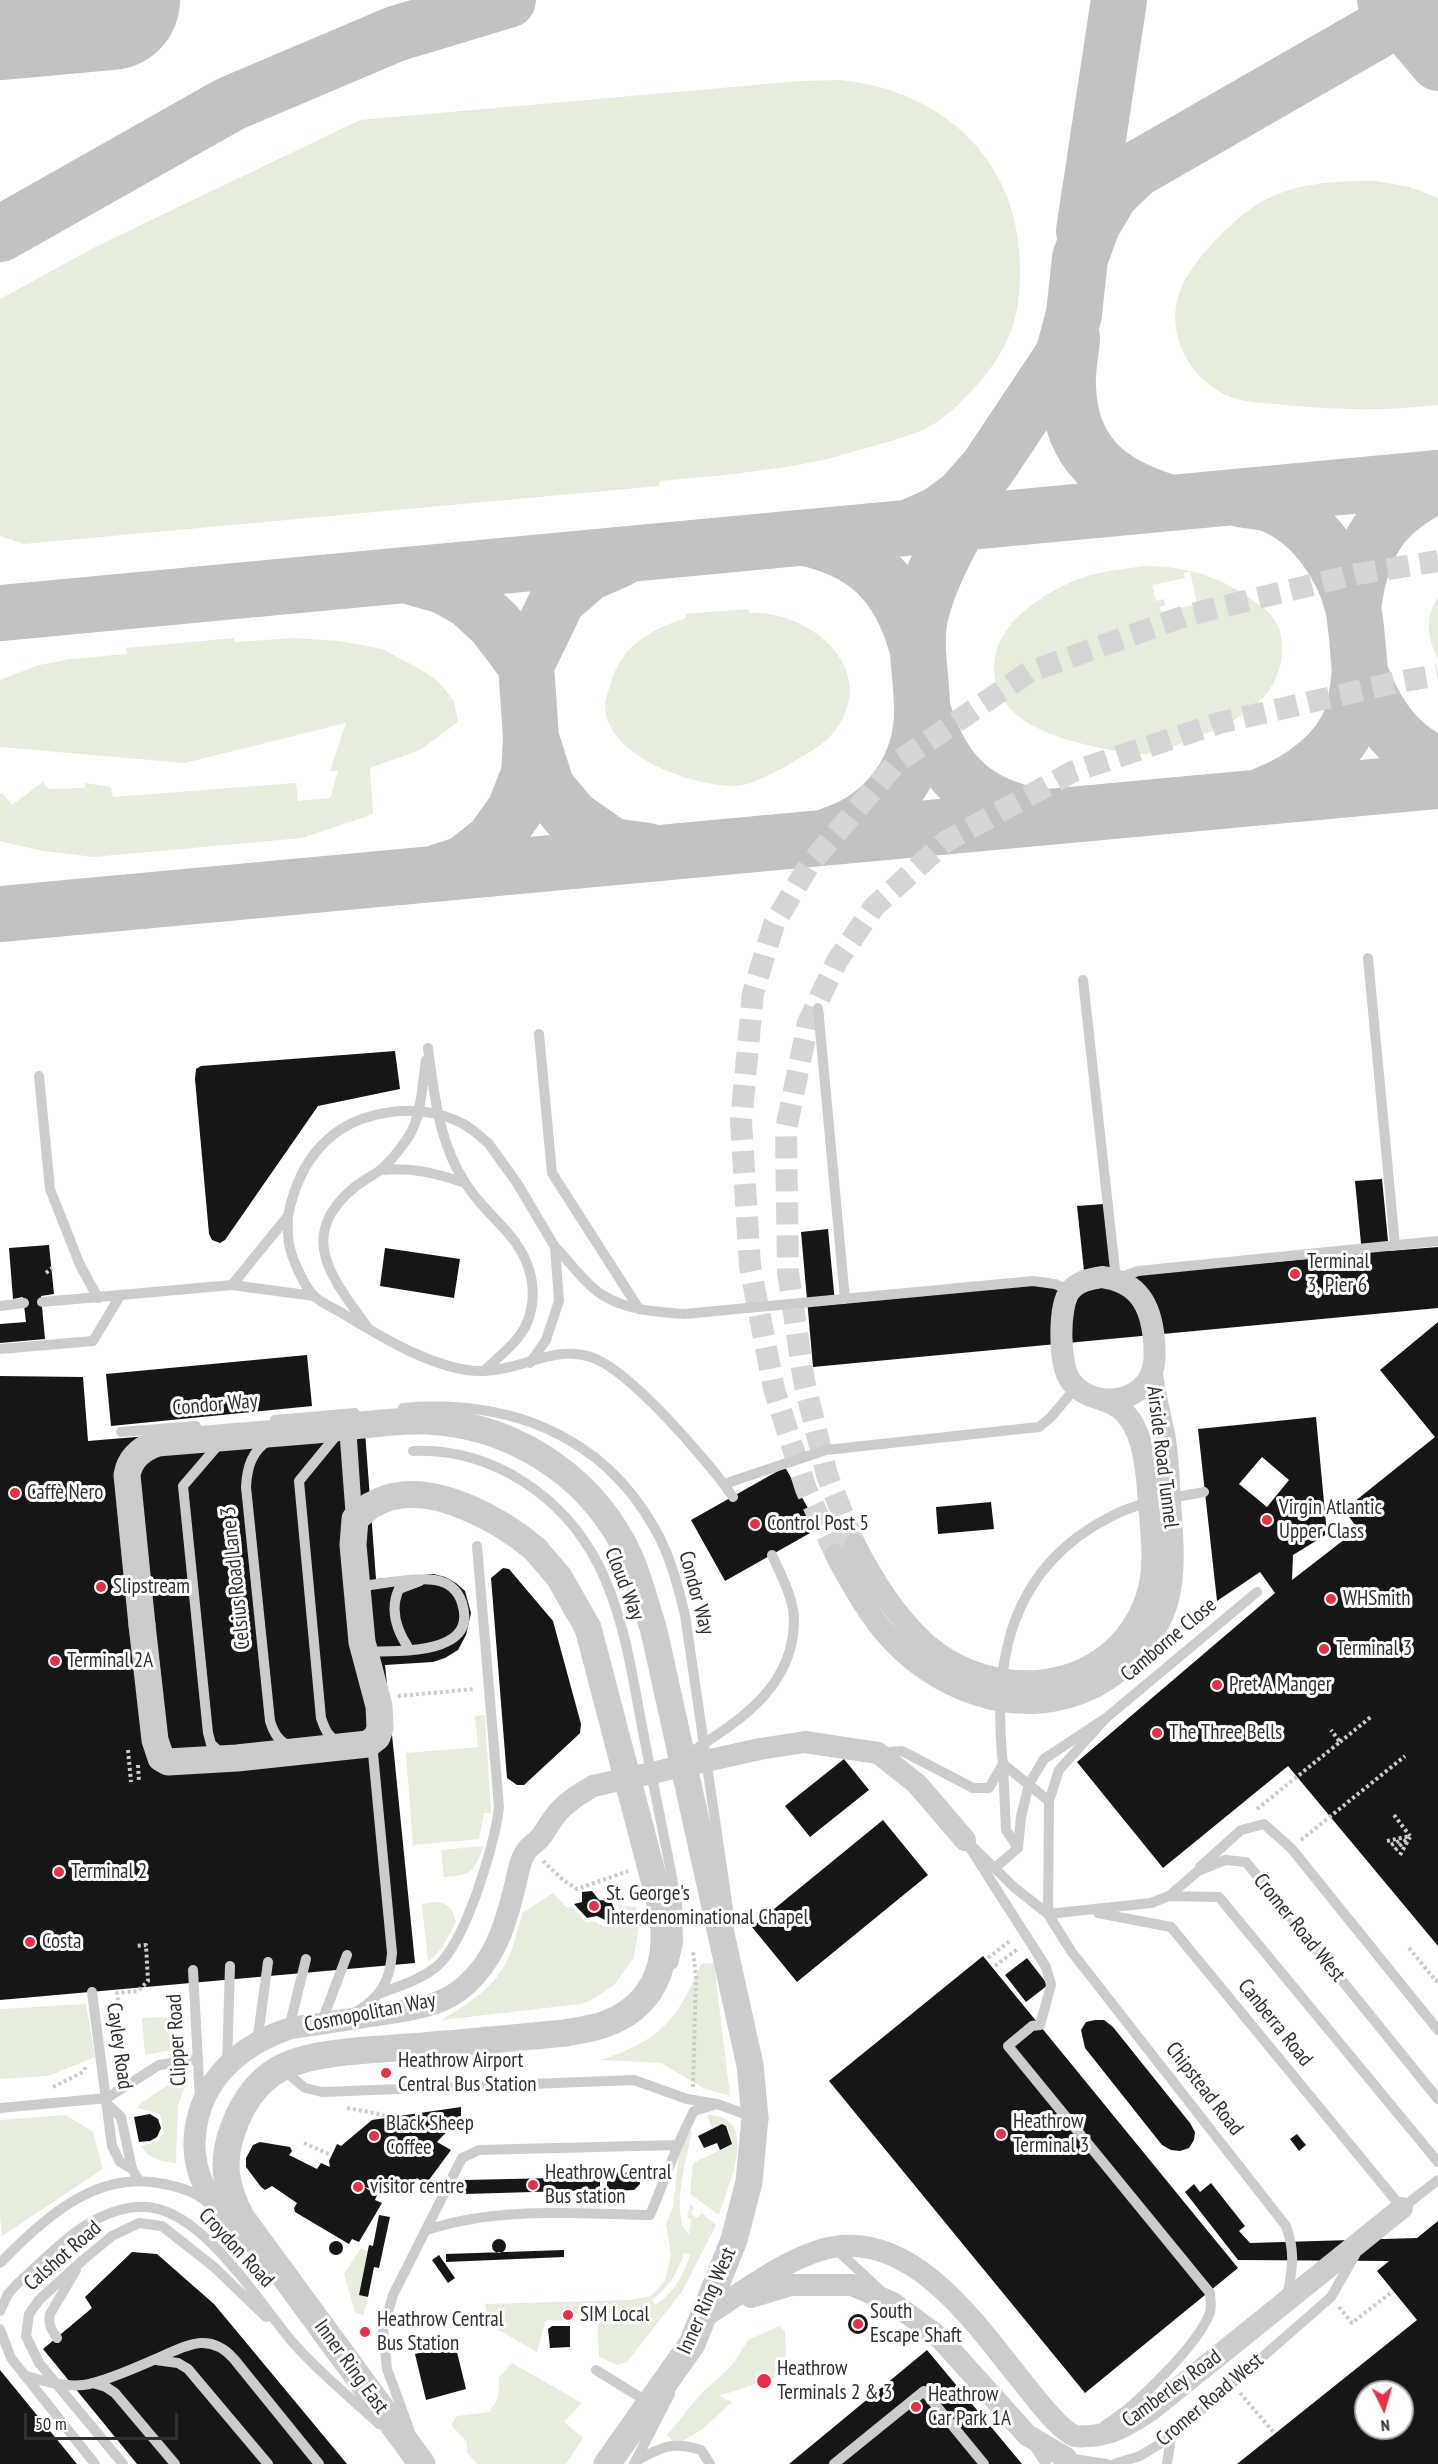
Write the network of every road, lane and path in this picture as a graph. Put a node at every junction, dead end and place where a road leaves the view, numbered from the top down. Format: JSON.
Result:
{"nodes":[{"id":1,"x":1368,"y":958,"type":"dead end"},
{"id":2,"x":1083,"y":980,"type":"dead end"},
{"id":3,"x":818,"y":1008,"type":"dead end"},
{"id":4,"x":539,"y":1034,"type":"dead end"},
{"id":5,"x":39,"y":1076,"type":"dead end"},
{"id":6,"x":380,"y":1170,"type":"junction"},
{"id":7,"x":465,"y":1183,"type":"junction"},
{"id":8,"x":288,"y":1216,"type":"junction"},
{"id":9,"x":1438,"y":1241,"type":"edge"},
{"id":10,"x":1395,"y":1245,"type":"junction"},
{"id":11,"x":555,"y":1247,"type":"junction"},
{"id":12,"x":52,"y":1268,"type":"dead end"},
{"id":13,"x":46,"y":1273,"type":"dead end"},
{"id":14,"x":1116,"y":1279,"type":"junction"},
{"id":15,"x":232,"y":1285,"type":"junction"},
{"id":16,"x":1070,"y":1291,"type":"junction"},
{"id":17,"x":120,"y":1296,"type":"junction"},
{"id":18,"x":314,"y":1296,"type":"junction"},
{"id":19,"x":98,"y":1298,"type":"junction"},
{"id":20,"x":845,"y":1299,"type":"junction"},
{"id":21,"x":42,"y":1302,"type":"dead end"},
{"id":22,"x":24,"y":1303,"type":"dead end"},
{"id":23,"x":0,"y":1306,"type":"edge"},
{"id":24,"x":639,"y":1309,"type":"junction"},
{"id":25,"x":371,"y":1331,"type":"junction"},
{"id":26,"x":0,"y":1349,"type":"edge"},
{"id":27,"x":530,"y":1363,"type":"junction"},
{"id":28,"x":483,"y":1371,"type":"junction"},
{"id":29,"x":1152,"y":1374,"type":"junction"},
{"id":30,"x":1077,"y":1386,"type":"junction"},
{"id":31,"x":1097,"y":1398,"type":"junction"},
{"id":32,"x":390,"y":1410,"type":"dead end"},
{"id":33,"x":370,"y":1411,"type":"dead end"},
{"id":34,"x":263,"y":1421,"type":"dead end"},
{"id":35,"x":338,"y":1423,"type":"junction"},
{"id":36,"x":121,"y":1432,"type":"dead end"},
{"id":37,"x":214,"y":1432,"type":"junction"},
{"id":38,"x":413,"y":1451,"type":"dead end"},
{"id":39,"x":724,"y":1484,"type":"junction"},
{"id":40,"x":1204,"y":1492,"type":"dead end"},
{"id":41,"x":733,"y":1497,"type":"dead end"},
{"id":42,"x":353,"y":1545,"type":"junction"},
{"id":43,"x":477,"y":1546,"type":"dead end"},
{"id":44,"x":772,"y":1555,"type":"dead end"},
{"id":45,"x":420,"y":1581,"type":"junction"},
{"id":46,"x":357,"y":1587,"type":"junction"},
{"id":47,"x":1257,"y":1592,"type":"dead end"},
{"id":48,"x":410,"y":1649,"type":"junction"},
{"id":49,"x":365,"y":1653,"type":"junction"},
{"id":50,"x":490,"y":1698,"type":"junction"},
{"id":51,"x":395,"y":1703,"type":"dead end"},
{"id":52,"x":1372,"y":1716,"type":"dead end"},
{"id":53,"x":1106,"y":1718,"type":"junction"},
{"id":54,"x":1331,"y":1730,"type":"dead end"},
{"id":55,"x":1340,"y":1742,"type":"junction"},
{"id":56,"x":355,"y":1746,"type":"junction"},
{"id":57,"x":134,"y":1749,"type":"dead end"},
{"id":58,"x":128,"y":1750,"type":"dead end"},
{"id":59,"x":305,"y":1751,"type":"junction"},
{"id":60,"x":878,"y":1753,"type":"junction"},
{"id":61,"x":1405,"y":1756,"type":"dead end"},
{"id":62,"x":237,"y":1758,"type":"junction"},
{"id":63,"x":1003,"y":1764,"type":"junction"},
{"id":64,"x":664,"y":1771,"type":"junction"},
{"id":65,"x":131,"y":1782,"type":"dead end"},
{"id":66,"x":137,"y":1782,"type":"dead end"},
{"id":67,"x":1029,"y":1784,"type":"junction"},
{"id":68,"x":1049,"y":1801,"type":"junction"},
{"id":69,"x":1255,"y":1811,"type":"dead end"},
{"id":70,"x":1394,"y":1815,"type":"dead end"},
{"id":71,"x":1410,"y":1836,"type":"junction"},
{"id":72,"x":965,"y":1840,"type":"junction"},
{"id":73,"x":1389,"y":1843,"type":"dead end"},
{"id":74,"x":528,"y":1846,"type":"junction"},
{"id":75,"x":1018,"y":1848,"type":"junction"},
{"id":76,"x":1291,"y":1848,"type":"junction"},
{"id":77,"x":1395,"y":1850,"type":"dead end"},
{"id":78,"x":1400,"y":1855,"type":"dead end"},
{"id":79,"x":996,"y":1867,"type":"junction"},
{"id":80,"x":577,"y":1888,"type":"dead end"},
{"id":81,"x":1169,"y":1896,"type":"junction"},
{"id":82,"x":1088,"y":1911,"type":"junction"},
{"id":83,"x":1048,"y":1914,"type":"junction"},
{"id":84,"x":1026,"y":1935,"type":"junction"},
{"id":85,"x":1408,"y":1948,"type":"dead end"},
{"id":86,"x":347,"y":1955,"type":"dead end"},
{"id":87,"x":988,"y":1958,"type":"dead end"},
{"id":88,"x":306,"y":1959,"type":"dead end"},
{"id":89,"x":268,"y":1962,"type":"dead end"},
{"id":90,"x":230,"y":1966,"type":"dead end"},
{"id":91,"x":995,"y":1966,"type":"dead end"},
{"id":92,"x":193,"y":1970,"type":"dead end"},
{"id":93,"x":1437,"y":1981,"type":"edge"},
{"id":94,"x":92,"y":1992,"type":"dead end"},
{"id":95,"x":378,"y":1994,"type":"junction"},
{"id":96,"x":344,"y":2020,"type":"junction"},
{"id":97,"x":321,"y":2024,"type":"junction"},
{"id":98,"x":289,"y":2029,"type":"junction"},
{"id":99,"x":1438,"y":2030,"type":"edge"},
{"id":100,"x":564,"y":2033,"type":"junction"},
{"id":101,"x":257,"y":2043,"type":"junction"},
{"id":102,"x":198,"y":2059,"type":"junction"},
{"id":103,"x":227,"y":2065,"type":"junction"},
{"id":104,"x":750,"y":2065,"type":"junction"},
{"id":105,"x":281,"y":2068,"type":"junction"},
{"id":106,"x":1438,"y":2100,"type":"edge"},
{"id":107,"x":107,"y":2102,"type":"junction"},
{"id":108,"x":717,"y":2104,"type":"junction"},
{"id":109,"x":345,"y":2107,"type":"dead end"},
{"id":110,"x":0,"y":2108,"type":"edge"},
{"id":111,"x":200,"y":2109,"type":"junction"},
{"id":112,"x":390,"y":2116,"type":"dead end"},
{"id":113,"x":755,"y":2118,"type":"junction"},
{"id":114,"x":304,"y":2143,"type":"dead end"},
{"id":115,"x":676,"y":2145,"type":"junction"},
{"id":116,"x":331,"y":2155,"type":"dead end"},
{"id":117,"x":1438,"y":2162,"type":"edge"},
{"id":118,"x":135,"y":2174,"type":"junction"},
{"id":119,"x":1438,"y":2180,"type":"edge"},
{"id":120,"x":1402,"y":2208,"type":"junction"},
{"id":121,"x":220,"y":2214,"type":"junction"},
{"id":122,"x":427,"y":2230,"type":"junction"},
{"id":123,"x":1364,"y":2239,"type":"junction"},
{"id":124,"x":834,"y":2247,"type":"junction"},
{"id":125,"x":82,"y":2260,"type":"junction"},
{"id":126,"x":0,"y":2263,"type":"edge"},
{"id":127,"x":279,"y":2271,"type":"junction"},
{"id":128,"x":1393,"y":2291,"type":"dead end"},
{"id":129,"x":1331,"y":2297,"type":"junction"},
{"id":130,"x":1286,"y":2301,"type":"junction"},
{"id":131,"x":893,"y":2303,"type":"junction"},
{"id":132,"x":0,"y":2311,"type":"edge"},
{"id":133,"x":702,"y":2318,"type":"junction"},
{"id":134,"x":0,"y":2329,"type":"edge"},
{"id":135,"x":57,"y":2338,"type":"dead end"},
{"id":136,"x":692,"y":2344,"type":"junction"},
{"id":137,"x":296,"y":2347,"type":"junction"},
{"id":138,"x":156,"y":2360,"type":"junction"},
{"id":139,"x":596,"y":2370,"type":"dead end"},
{"id":140,"x":24,"y":2375,"type":"junction"},
{"id":141,"x":93,"y":2383,"type":"junction"},
{"id":142,"x":1232,"y":2384,"type":"junction"},
{"id":143,"x":651,"y":2404,"type":"junction"},
{"id":144,"x":1275,"y":2434,"type":"dead end"},
{"id":145,"x":1088,"y":2436,"type":"junction"},
{"id":146,"x":1171,"y":2437,"type":"junction"},
{"id":147,"x":1061,"y":2462,"type":"edge"},
{"id":148,"x":635,"y":2463,"type":"edge"},
{"id":149,"x":95,"y":2464,"type":"edge"},
{"id":150,"x":123,"y":2464,"type":"edge"},
{"id":151,"x":175,"y":2464,"type":"edge"},
{"id":152,"x":268,"y":2464,"type":"edge"},
{"id":153,"x":319,"y":2464,"type":"edge"},
{"id":154,"x":422,"y":2464,"type":"edge"},
{"id":155,"x":606,"y":2464,"type":"edge"},
{"id":156,"x":710,"y":2464,"type":"edge"},
{"id":157,"x":834,"y":2464,"type":"edge"},
{"id":158,"x":984,"y":2464,"type":"edge"},
{"id":159,"x":1107,"y":2464,"type":"edge"},
{"id":160,"x":1114,"y":2464,"type":"edge"},
{"id":161,"x":1167,"y":2464,"type":"edge"}],
"edges":[{"from":1,"to":10,"type":"lane"},
{"from":2,"to":14,"type":"lane"},
{"from":3,"to":20,"type":"lane"},
{"from":4,"to":24,"type":"lane"},
{"from":5,"to":19,"type":"lane"},
{"from":6,"to":7,"type":"lane"},
{"from":6,"to":7,"type":"lane"},
{"from":6,"to":25,"type":"lane"},
{"from":7,"to":28,"type":"lane"},
{"from":8,"to":11,"type":"lane","bridge":true},
{"from":8,"to":15,"type":"lane"},
{"from":8,"to":18,"type":"lane"},
{"from":9,"to":10,"type":"lane"},
{"from":10,"to":14,"type":"lane"},
{"from":11,"to":24,"type":"lane"},
{"from":11,"to":27,"type":"lane"},
{"from":12,"to":13,"type":"path"},
{"from":14,"to":16,"type":"street"},
{"from":14,"to":29,"type":"street"},
{"from":15,"to":17,"type":"lane"},
{"from":15,"to":18,"type":"lane"},
{"from":16,"to":20,"type":"lane"},
{"from":16,"to":30,"type":"street"},
{"from":17,"to":19,"type":"lane"},
{"from":17,"to":26,"type":"lane"},
{"from":18,"to":25,"type":"lane"},
{"from":19,"to":21,"type":"lane"},
{"from":20,"to":24,"type":"lane"},
{"from":22,"to":23,"type":"lane"},
{"from":25,"to":28,"type":"lane"},
{"from":27,"to":28,"type":"lane"},
{"from":27,"to":39,"type":"lane"},
{"from":29,"to":31,"type":"street"},
{"from":29,"to":31,"type":"street","name":"Airside Road Tunnel"},
{"from":30,"to":31,"type":"street"},
{"from":30,"to":39,"type":"lane"},
{"from":32,"to":104,"type":"lane","name":"Condor Way","bridge":true},
{"from":33,"to":35,"type":"lane","name":"Condor Way"},
{"from":34,"to":35,"type":"lane","name":"Condor Way","bridge":true},
{"from":35,"to":37,"type":"street","name":"Inner Ring West","bridge":true},
{"from":35,"to":42,"type":"lane","bridge":true},
{"from":35,"to":56,"type":"lane","bridge":true},
{"from":35,"to":59,"type":"lane","name":"Celsius Road Lane 3","bridge":true},
{"from":35,"to":95,"type":"lane"},
{"from":35,"to":104,"type":"street","name":"Inner Ring West","bridge":true},
{"from":36,"to":37,"type":"lane","name":"Condor Way"},
{"from":37,"to":62,"type":"lane","bridge":true},
{"from":37,"to":62,"type":"street","name":"Inner Ring West","bridge":true},
{"from":38,"to":100,"type":"lane","name":"Cloud Way","bridge":true},
{"from":39,"to":41,"type":"lane"},
{"from":40,"to":63,"type":"lane","bridge":true},
{"from":42,"to":46,"type":"street","bridge":true},
{"from":42,"to":100,"type":"street","name":"Inner Ring East","bridge":true},
{"from":43,"to":50,"type":"lane"},
{"from":44,"to":64,"type":"lane"},
{"from":45,"to":46,"type":"lane","bridge":true},
{"from":45,"to":48,"type":"lane"},
{"from":45,"to":48,"type":"lane","bridge":true},
{"from":46,"to":49,"type":"street","bridge":true},
{"from":47,"to":53,"type":"lane","name":"Camborne Close"},
{"from":48,"to":49,"type":"lane","bridge":true},
{"from":49,"to":56,"type":"street","bridge":true},
{"from":50,"to":51,"type":"path"},
{"from":50,"to":95,"type":"lane"},
{"from":52,"to":55,"type":"path"},
{"from":53,"to":67,"type":"lane","name":"Camborne Close"},
{"from":53,"to":68,"type":"lane","name":"Camborne Close"},
{"from":54,"to":55,"type":"path"},
{"from":55,"to":69,"type":"path"},
{"from":56,"to":59,"type":"street","bridge":true},
{"from":57,"to":66,"type":"path"},
{"from":58,"to":65,"type":"path"},
{"from":59,"to":62,"type":"street","bridge":true},
{"from":60,"to":63,"type":"lane"},
{"from":60,"to":64,"type":"street","name":"Cosmopolitan Way"},
{"from":60,"to":72,"type":"street","name":"Cosmopolitan Way"},
{"from":61,"to":76,"type":"path"},
{"from":63,"to":67,"type":"lane"},
{"from":63,"to":75,"type":"lane"},
{"from":64,"to":74,"type":"street","name":"Cosmopolitan Way"},
{"from":67,"to":68,"type":"lane"},
{"from":67,"to":75,"type":"lane","name":"Camborne Close"},
{"from":68,"to":83,"type":"lane","name":"Camborne Close"},
{"from":70,"to":71,"type":"path"},
{"from":71,"to":73,"type":"path"},
{"from":71,"to":77,"type":"path"},
{"from":71,"to":78,"type":"path"},
{"from":72,"to":79,"type":"lane"},
{"from":72,"to":84,"type":"lane"},
{"from":74,"to":80,"type":"path"},
{"from":74,"to":96,"type":"street","name":"Cosmopolitan Way"},
{"from":75,"to":79,"type":"lane"},
{"from":76,"to":81,"type":"lane"},
{"from":76,"to":99,"type":"lane"},
{"from":79,"to":83,"type":"lane"},
{"from":81,"to":82,"type":"lane","name":"Cromer Road West"},
{"from":81,"to":106,"type":"lane","name":"Cromer Road West"},
{"from":81,"to":117,"type":"lane"},
{"from":82,"to":83,"type":"lane"},
{"from":82,"to":120,"type":"lane","name":"Canberra Road"},
{"from":83,"to":130,"type":"lane","name":"Chipstead Road"},
{"from":84,"to":87,"type":"path"},
{"from":84,"to":91,"type":"path"},
{"from":84,"to":145,"type":"lane"},
{"from":85,"to":93,"type":"path"},
{"from":86,"to":97,"type":"lane"},
{"from":88,"to":98,"type":"lane"},
{"from":89,"to":101,"type":"lane"},
{"from":90,"to":103,"type":"lane"},
{"from":92,"to":102,"type":"lane","name":"Clipper Road"},
{"from":94,"to":107,"type":"lane","name":"Cayley Road"},
{"from":95,"to":96,"type":"lane"},
{"from":96,"to":97,"type":"street","name":"Cosmopolitan Way"},
{"from":97,"to":98,"type":"street","name":"Cosmopolitan Way"},
{"from":98,"to":101,"type":"street","name":"Cosmopolitan Way"},
{"from":100,"to":105,"type":"street","name":"Inner Ring East"},
{"from":101,"to":103,"type":"street","name":"Cosmopolitan Way"},
{"from":102,"to":107,"type":"lane"},
{"from":102,"to":111,"type":"lane","name":"Clipper Road"},
{"from":103,"to":111,"type":"street","name":"Cosmopolitan Way"},
{"from":104,"to":113,"type":"street","name":"Inner Ring West","bridge":true},
{"from":105,"to":108,"type":"lane"},
{"from":105,"to":127,"type":"street","name":"Inner Ring East"},
{"from":107,"to":110,"type":"lane"},
{"from":107,"to":118,"type":"lane","name":"Cayley Road"},
{"from":108,"to":113,"type":"lane"},
{"from":108,"to":115,"type":"lane"},
{"from":109,"to":112,"type":"path"},
{"from":111,"to":121,"type":"street","name":"Cosmopolitan Way"},
{"from":113,"to":133,"type":"street","name":"Inner Ring West"},
{"from":114,"to":116,"type":"path"},
{"from":115,"to":122,"type":"lane"},
{"from":115,"to":122,"type":"lane"},
{"from":118,"to":121,"type":"lane"},
{"from":118,"to":126,"type":"lane"},
{"from":119,"to":120,"type":"lane"},
{"from":120,"to":123,"type":"street","name":"Camberley Road"},
{"from":121,"to":127,"type":"street","name":"Cosmopolitan Way"},
{"from":122,"to":154,"type":"lane"},
{"from":123,"to":129,"type":"lane","name":"Cromer Road West"},
{"from":123,"to":130,"type":"street","name":"Camberley Road"},
{"from":124,"to":131,"type":"lane"},
{"from":124,"to":133,"type":"street"},
{"from":124,"to":145,"type":"street"},
{"from":125,"to":135,"type":"lane"},
{"from":125,"to":137,"type":"lane","name":"Calshot Road"},
{"from":125,"to":150,"type":"lane","name":"Calshot Road"},
{"from":127,"to":154,"type":"street","name":"Inner Ring East"},
{"from":128,"to":129,"type":"path"},
{"from":129,"to":142,"type":"lane","name":"Cromer Road West"},
{"from":130,"to":145,"type":"street","name":"Camberley Road"},
{"from":131,"to":133,"type":"street"},
{"from":131,"to":147,"type":"street"},
{"from":132,"to":137,"type":"lane","name":"Croydon Road"},
{"from":133,"to":136,"type":"street","name":"Inner Ring West"},
{"from":134,"to":140,"type":"lane"},
{"from":136,"to":143,"type":"street","name":"Inner Ring West"},
{"from":136,"to":148,"type":"lane"},
{"from":137,"to":154,"type":"lane","name":"Croydon Road"},
{"from":138,"to":141,"type":"lane","bridge":true},
{"from":138,"to":152,"type":"lane"},
{"from":138,"to":153,"type":"lane","bridge":true},
{"from":139,"to":143,"type":"lane"},
{"from":140,"to":141,"type":"lane","bridge":true},
{"from":140,"to":149,"type":"lane"},
{"from":141,"to":151,"type":"lane"},
{"from":142,"to":144,"type":"path"},
{"from":142,"to":146,"type":"lane","name":"Cromer Road West"},
{"from":143,"to":155,"type":"street","name":"Inner Ring West"},
{"from":146,"to":160,"type":"lane","name":"Cromer Road West"},
{"from":146,"to":161,"type":"lane"},
{"from":147,"to":159,"type":"lane"},
{"from":148,"to":156,"type":"lane"},
{"from":157,"to":158,"type":"lane"}]}
